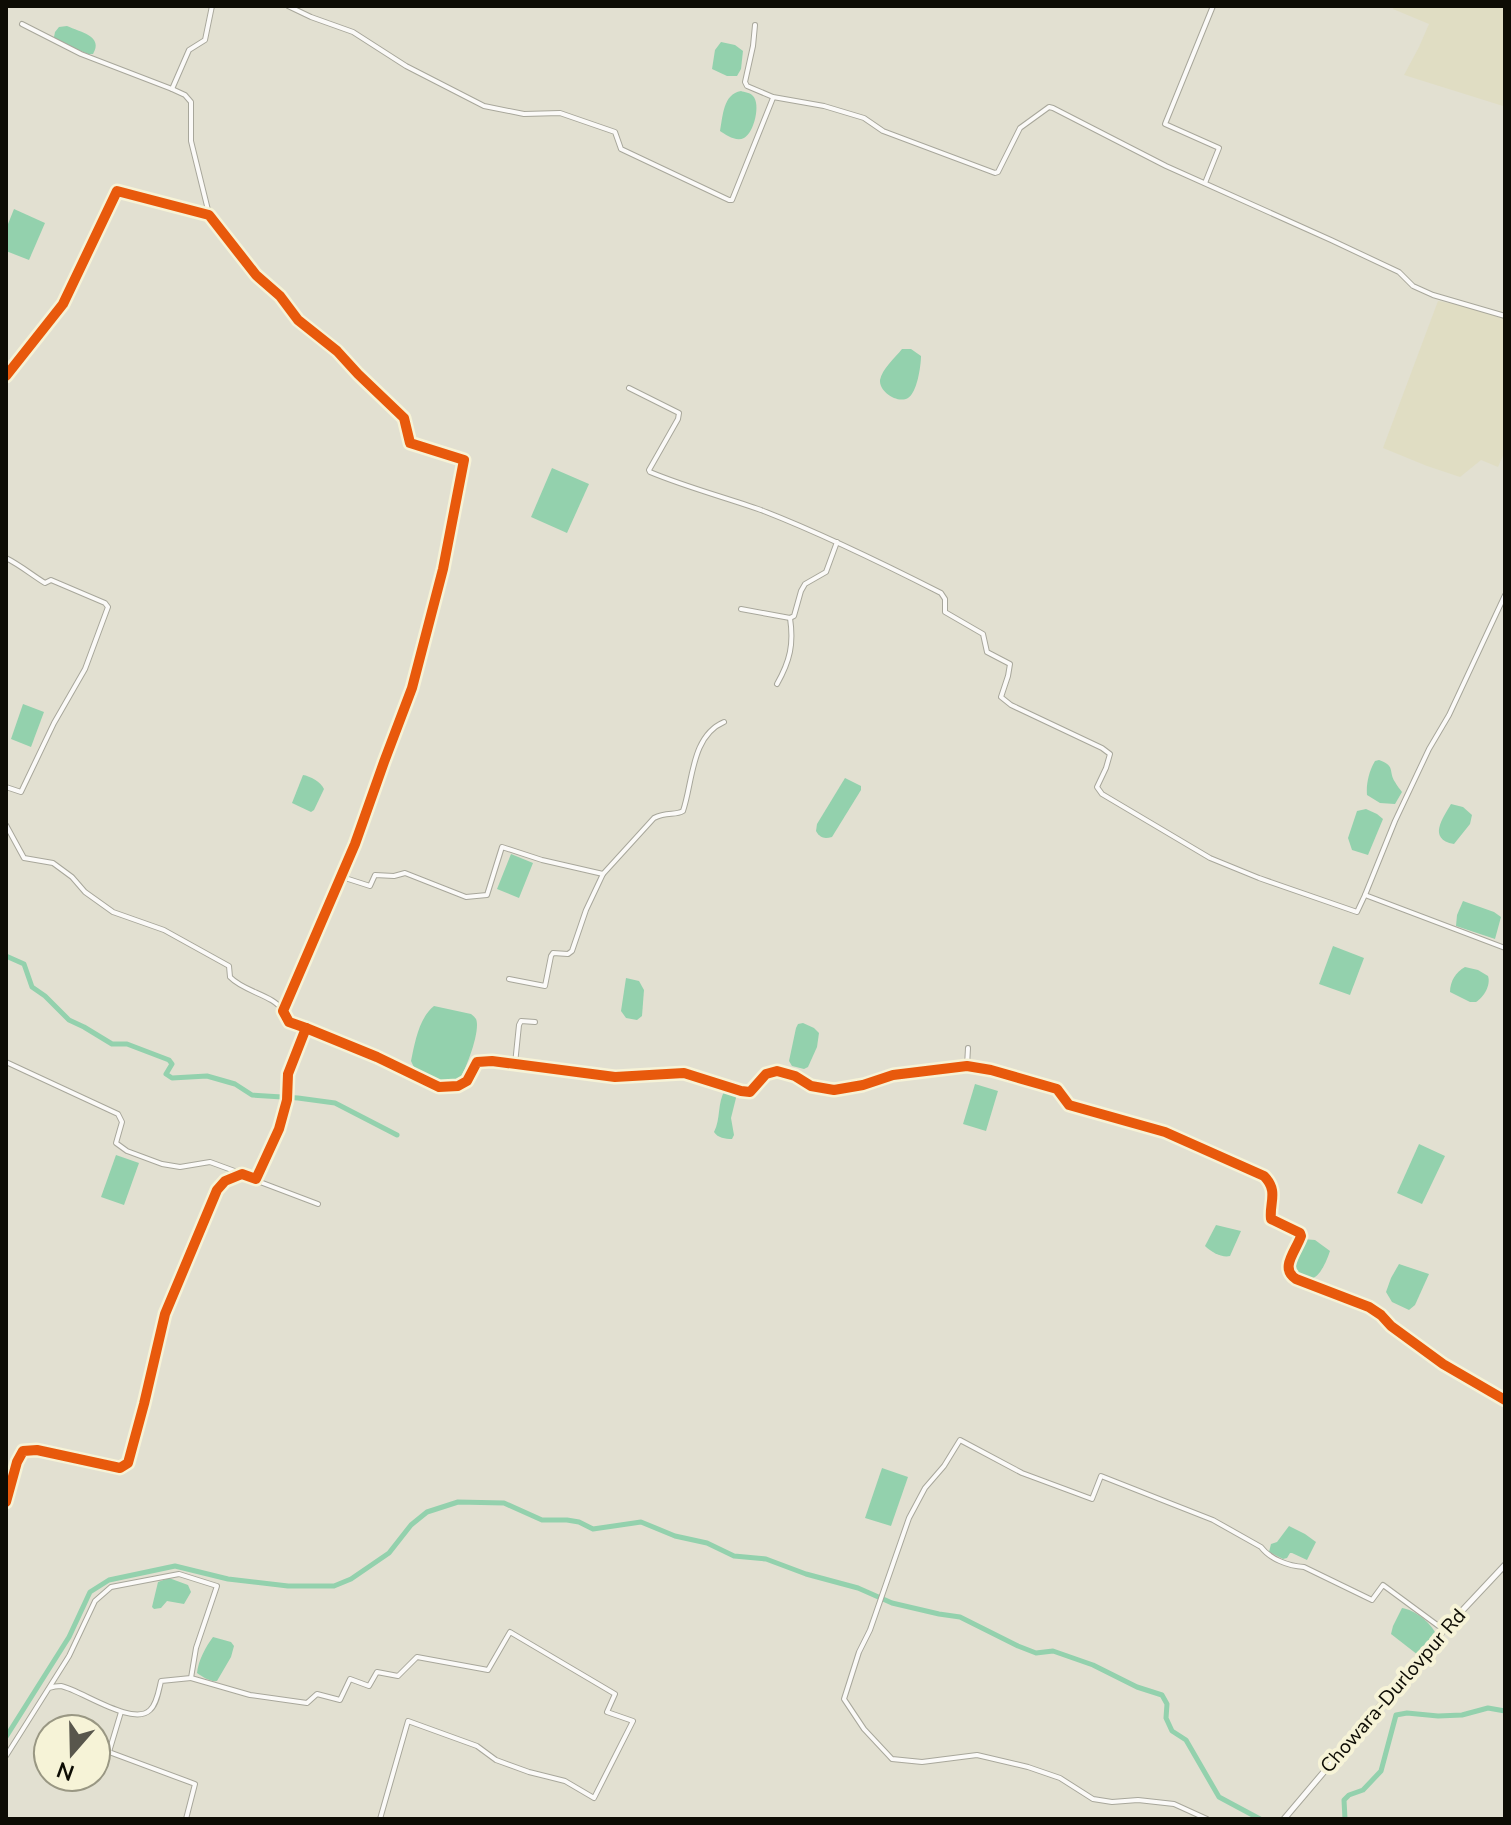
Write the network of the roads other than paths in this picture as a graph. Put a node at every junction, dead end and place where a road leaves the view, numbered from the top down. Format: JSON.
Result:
{"nodes":[{"id":1,"x":212,"y":6,"type":"edge"},
{"id":2,"x":288,"y":6,"type":"edge"},
{"id":3,"x":1213,"y":6,"type":"edge"},
{"id":4,"x":22,"y":24,"type":"dead end"},
{"id":5,"x":755,"y":25,"type":"dead end"},
{"id":6,"x":172,"y":89,"type":"junction"},
{"id":7,"x":773,"y":97,"type":"junction"},
{"id":8,"x":1205,"y":183,"type":"junction"},
{"id":9,"x":209,"y":215,"type":"junction"},
{"id":10,"x":1505,"y":316,"type":"edge"},
{"id":11,"x":6,"y":376,"type":"edge"},
{"id":12,"x":629,"y":388,"type":"dead end"},
{"id":13,"x":837,"y":542,"type":"junction"},
{"id":14,"x":6,"y":558,"type":"edge"},
{"id":15,"x":1505,"y":595,"type":"edge"},
{"id":16,"x":741,"y":609,"type":"dead end"},
{"id":17,"x":790,"y":618,"type":"junction"},
{"id":18,"x":777,"y":684,"type":"dead end"},
{"id":19,"x":724,"y":722,"type":"dead end"},
{"id":20,"x":6,"y":787,"type":"edge"},
{"id":21,"x":6,"y":825,"type":"edge"},
{"id":22,"x":603,"y":874,"type":"junction"},
{"id":23,"x":342,"y":877,"type":"junction"},
{"id":24,"x":1365,"y":895,"type":"junction"},
{"id":25,"x":1505,"y":948,"type":"edge"},
{"id":26,"x":509,"y":979,"type":"dead end"},
{"id":27,"x":283,"y":1011,"type":"junction"},
{"id":28,"x":535,"y":1022,"type":"dead end"},
{"id":29,"x":306,"y":1028,"type":"junction"},
{"id":30,"x":968,"y":1048,"type":"dead end"},
{"id":31,"x":6,"y":1062,"type":"edge"},
{"id":32,"x":515,"y":1064,"type":"junction"},
{"id":33,"x":967,"y":1066,"type":"junction"},
{"id":34,"x":242,"y":1174,"type":"junction"},
{"id":35,"x":256,"y":1179,"type":"junction"},
{"id":36,"x":318,"y":1204,"type":"dead end"},
{"id":37,"x":1505,"y":1400,"type":"edge"},
{"id":38,"x":6,"y":1502,"type":"edge"},
{"id":39,"x":1505,"y":1565,"type":"edge"},
{"id":40,"x":1444,"y":1630,"type":"junction"},
{"id":41,"x":191,"y":1678,"type":"junction"},
{"id":42,"x":49,"y":1688,"type":"junction"},
{"id":43,"x":121,"y":1712,"type":"junction"},
{"id":44,"x":6,"y":1756,"type":"edge"},
{"id":45,"x":186,"y":1819,"type":"edge"},
{"id":46,"x":380,"y":1819,"type":"edge"},
{"id":47,"x":1207,"y":1819,"type":"edge"},
{"id":48,"x":1284,"y":1819,"type":"edge"}],
"edges":[{"from":1,"to":6,"type":"street"},
{"from":2,"to":7,"type":"street"},
{"from":3,"to":8,"type":"street"},
{"from":4,"to":6,"type":"street"},
{"from":5,"to":7,"type":"street"},
{"from":6,"to":9,"type":"street"},
{"from":7,"to":8,"type":"street"},
{"from":8,"to":10,"type":"street"},
{"from":9,"to":11,"type":"street"},
{"from":9,"to":23,"type":"street"},
{"from":12,"to":13,"type":"street"},
{"from":13,"to":17,"type":"street"},
{"from":13,"to":24,"type":"street"},
{"from":14,"to":20,"type":"street"},
{"from":15,"to":24,"type":"street"},
{"from":16,"to":17,"type":"street"},
{"from":17,"to":18,"type":"street"},
{"from":19,"to":22,"type":"street"},
{"from":21,"to":27,"type":"street"},
{"from":22,"to":23,"type":"street"},
{"from":22,"to":26,"type":"street"},
{"from":23,"to":27,"type":"street"},
{"from":24,"to":25,"type":"street"},
{"from":27,"to":29,"type":"street"},
{"from":28,"to":32,"type":"street"},
{"from":29,"to":32,"type":"street"},
{"from":29,"to":35,"type":"street"},
{"from":30,"to":33,"type":"street"},
{"from":31,"to":34,"type":"street"},
{"from":32,"to":33,"type":"street"},
{"from":33,"to":37,"type":"street"},
{"from":34,"to":35,"type":"street"},
{"from":34,"to":38,"type":"street"},
{"from":35,"to":36,"type":"street"},
{"from":39,"to":40,"type":"street","name":"Chowara-Durlovpur Rd"},
{"from":40,"to":47,"type":"street"},
{"from":40,"to":48,"type":"street","name":"Chowara-Durlovpur Rd"},
{"from":41,"to":42,"type":"street"},
{"from":41,"to":43,"type":"street"},
{"from":41,"to":46,"type":"street"},
{"from":42,"to":43,"type":"street"},
{"from":42,"to":44,"type":"street"},
{"from":43,"to":45,"type":"street"}]}
